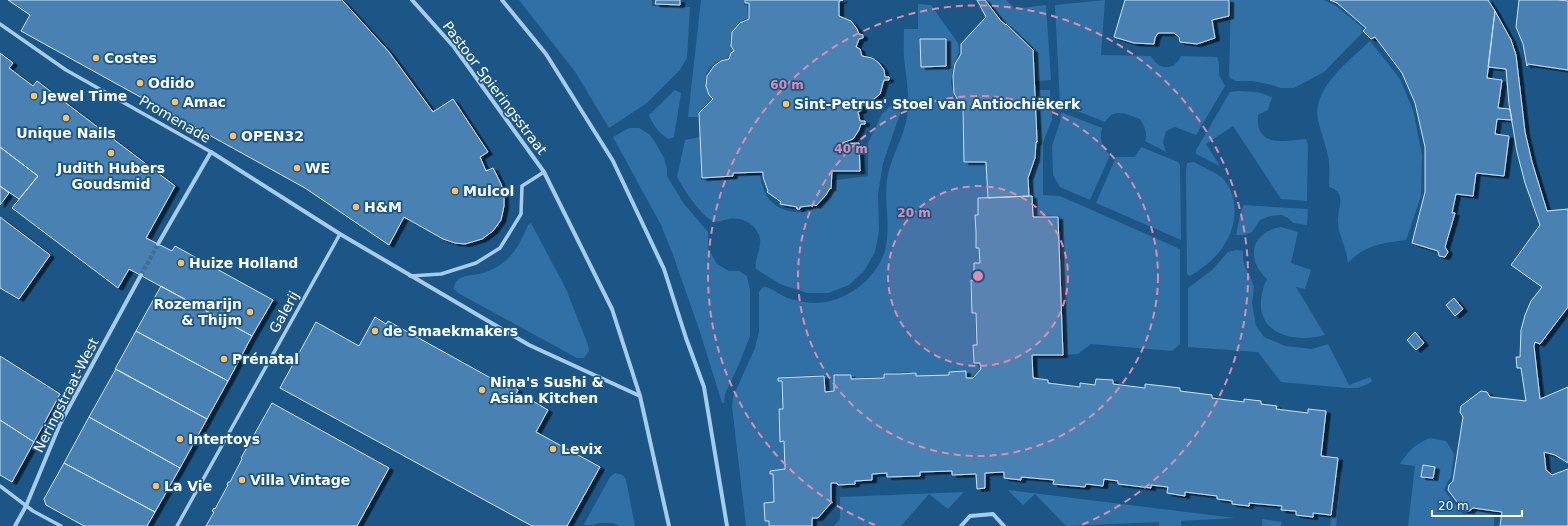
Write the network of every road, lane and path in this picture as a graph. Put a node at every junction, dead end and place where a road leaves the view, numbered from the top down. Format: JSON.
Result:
{"nodes":[{"id":1,"x":412,"y":0,"type":"edge"},
{"id":2,"x":502,"y":0,"type":"edge"},
{"id":3,"x":0,"y":24,"type":"edge"},
{"id":4,"x":211,"y":152,"type":"junction"},
{"id":5,"x":544,"y":172,"type":"junction"},
{"id":6,"x":340,"y":234,"type":"junction"},
{"id":7,"x":158,"y":244,"type":"tunnel mouth"},
{"id":8,"x":141,"y":275,"type":"tunnel mouth"},
{"id":9,"x":410,"y":276,"type":"junction"},
{"id":10,"x":640,"y":396,"type":"junction"},
{"id":11,"x":0,"y":486,"type":"edge"},
{"id":12,"x":26,"y":506,"type":"junction"},
{"id":13,"x":15,"y":526,"type":"edge"},
{"id":14,"x":61,"y":526,"type":"edge"},
{"id":15,"x":177,"y":526,"type":"edge"},
{"id":16,"x":669,"y":526,"type":"edge"},
{"id":17,"x":727,"y":526,"type":"edge"},
{"id":18,"x":961,"y":526,"type":"edge"},
{"id":19,"x":1004,"y":526,"type":"edge"}],
"edges":[{"from":1,"to":5,"type":"street","name":"Pastoor Spieringsstraat"},
{"from":2,"to":17,"type":"street"},
{"from":3,"to":4,"type":"street","name":"Promenade"},
{"from":4,"to":6,"type":"street","name":"Promenade"},
{"from":4,"to":7,"type":"street"},
{"from":5,"to":9,"type":"street","name":"Pastoor Spieringsstraat"},
{"from":5,"to":10,"type":"street","name":"Pastoor Spieringsstraat"},
{"from":6,"to":9,"type":"street"},
{"from":6,"to":15,"type":"street","name":"Galerij"},
{"from":8,"to":12,"type":"street","name":"Neringstraat-West"},
{"from":9,"to":10,"type":"street"},
{"from":10,"to":16,"type":"street","name":"Pastoor Spieringsstraat"},
{"from":11,"to":12,"type":"street"},
{"from":12,"to":13,"type":"street","name":"Neringstraat-West"},
{"from":12,"to":14,"type":"street"},
{"from":18,"to":19,"type":"street"}]}
